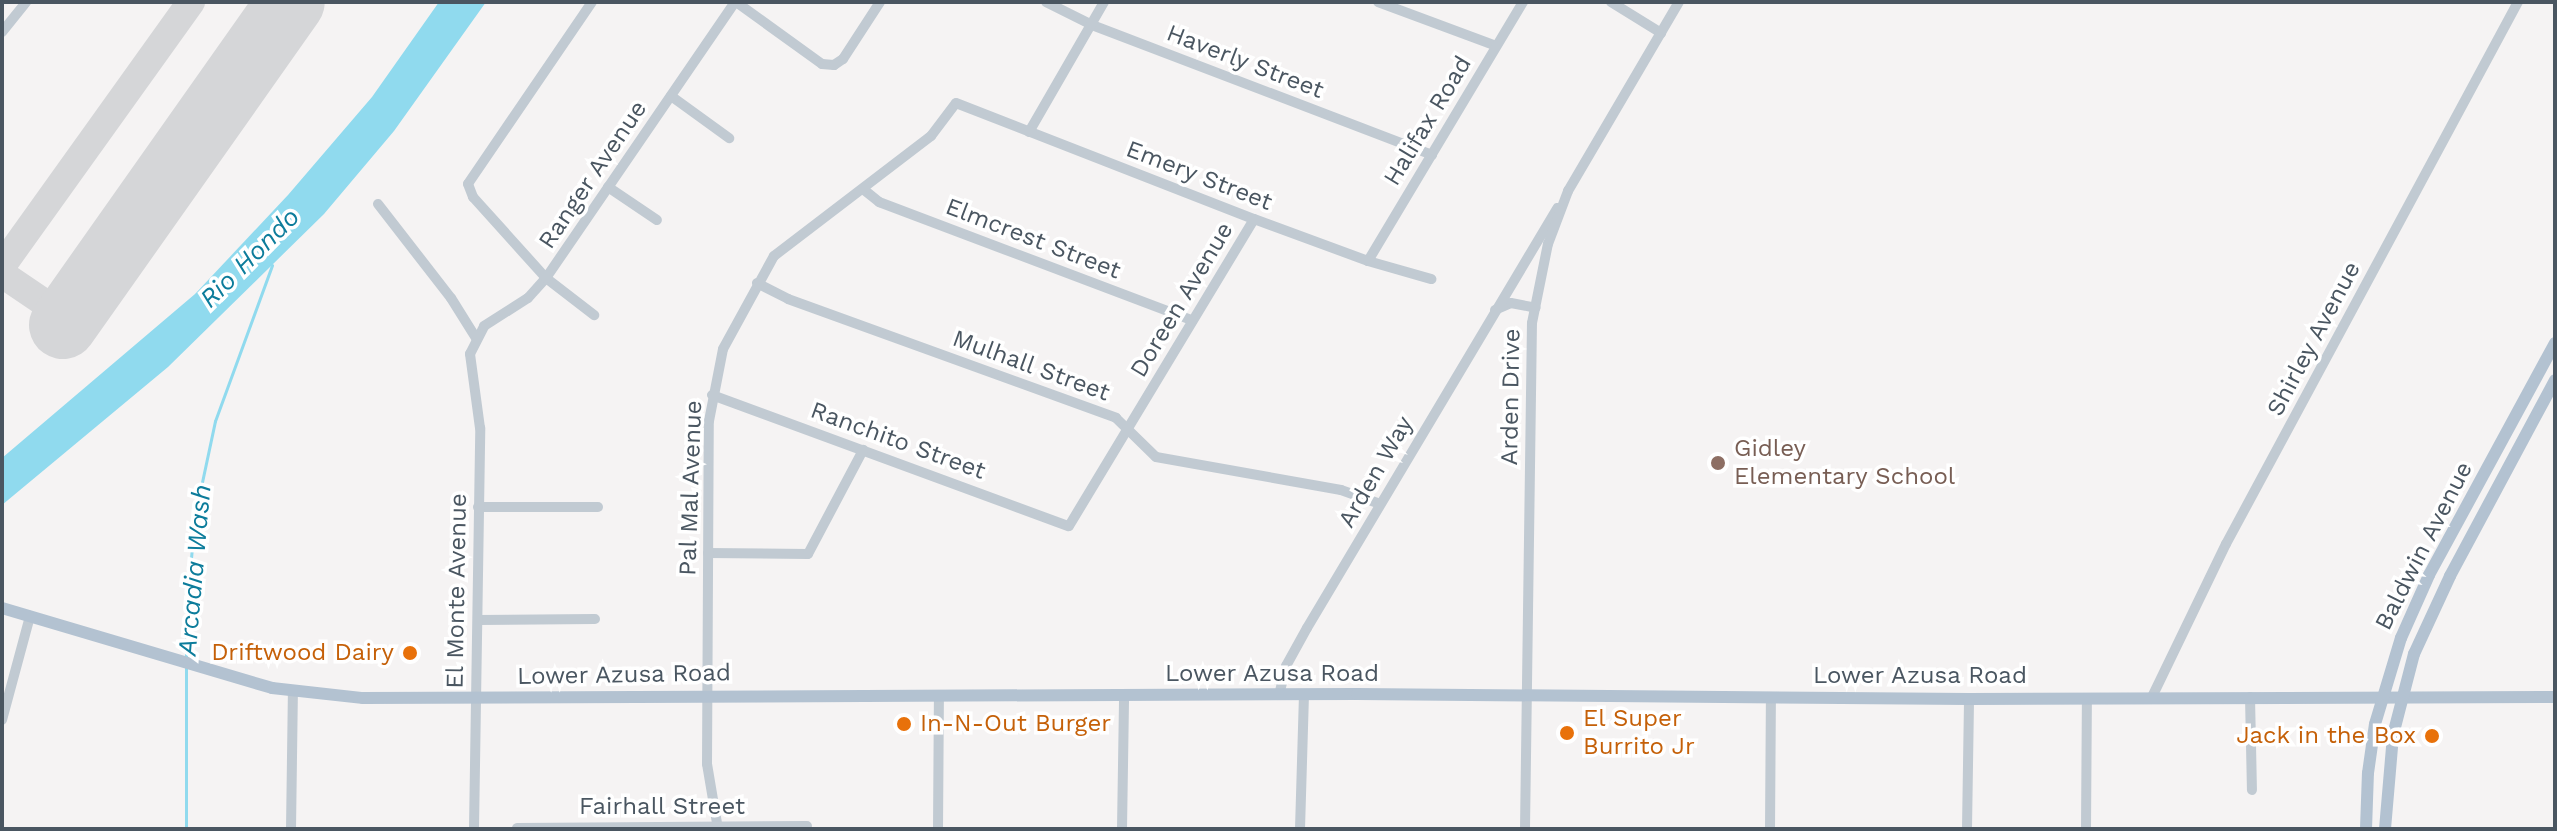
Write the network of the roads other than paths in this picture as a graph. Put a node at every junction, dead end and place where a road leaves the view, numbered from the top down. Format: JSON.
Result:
{"nodes":[{"id":1,"x":26,"y":2,"type":"edge"},
{"id":2,"x":592,"y":2,"type":"edge"},
{"id":3,"x":736,"y":2,"type":"edge"},
{"id":4,"x":880,"y":2,"type":"edge"},
{"id":5,"x":1046,"y":2,"type":"edge"},
{"id":6,"x":1104,"y":2,"type":"edge"},
{"id":7,"x":1378,"y":2,"type":"edge"},
{"id":8,"x":1523,"y":2,"type":"edge"},
{"id":9,"x":1611,"y":2,"type":"edge"},
{"id":10,"x":1679,"y":2,"type":"edge"},
{"id":11,"x":2518,"y":2,"type":"edge"},
{"id":12,"x":1092,"y":25,"type":"junction"},
{"id":13,"x":2,"y":32,"type":"edge"},
{"id":14,"x":1661,"y":33,"type":"junction"},
{"id":15,"x":1496,"y":46,"type":"junction"},
{"id":16,"x":671,"y":96,"type":"junction"},
{"id":17,"x":956,"y":103,"type":"joint"},
{"id":18,"x":1029,"y":132,"type":"junction"},
{"id":19,"x":729,"y":138,"type":"dead end"},
{"id":20,"x":1432,"y":155,"type":"junction"},
{"id":21,"x":608,"y":187,"type":"junction"},
{"id":22,"x":863,"y":189,"type":"junction"},
{"id":23,"x":1568,"y":191,"type":"junction"},
{"id":24,"x":378,"y":204,"type":"dead end"},
{"id":25,"x":1254,"y":219,"type":"junction"},
{"id":26,"x":657,"y":220,"type":"dead end"},
{"id":27,"x":1368,"y":261,"type":"junction"},
{"id":28,"x":546,"y":278,"type":"junction"},
{"id":29,"x":1431,"y":279,"type":"dead end"},
{"id":30,"x":757,"y":283,"type":"junction"},
{"id":31,"x":1536,"y":308,"type":"junction"},
{"id":32,"x":1493,"y":311,"type":"junction"},
{"id":33,"x":594,"y":315,"type":"dead end"},
{"id":34,"x":1192,"y":320,"type":"junction"},
{"id":35,"x":476,"y":338,"type":"junction"},
{"id":36,"x":2555,"y":343,"type":"edge"},
{"id":37,"x":470,"y":354,"type":"joint"},
{"id":38,"x":2555,"y":380,"type":"edge"},
{"id":39,"x":712,"y":395,"type":"junction"},
{"id":40,"x":1127,"y":430,"type":"junction"},
{"id":41,"x":863,"y":450,"type":"junction"},
{"id":42,"x":1380,"y":504,"type":"junction"},
{"id":43,"x":478,"y":507,"type":"junction"},
{"id":44,"x":598,"y":507,"type":"dead end"},
{"id":45,"x":1069,"y":526,"type":"joint"},
{"id":46,"x":708,"y":553,"type":"junction"},
{"id":47,"x":2,"y":608,"type":"edge"},
{"id":48,"x":30,"y":616,"type":"junction"},
{"id":49,"x":595,"y":619,"type":"dead end"},
{"id":50,"x":478,"y":620,"type":"junction"},
{"id":51,"x":293,"y":692,"type":"junction"},
{"id":52,"x":1279,"y":695,"type":"junction"},
{"id":53,"x":1304,"y":695,"type":"junction"},
{"id":54,"x":708,"y":696,"type":"junction"},
{"id":55,"x":939,"y":696,"type":"junction"},
{"id":56,"x":1527,"y":696,"type":"junction"},
{"id":57,"x":475,"y":697,"type":"junction"},
{"id":58,"x":2152,"y":697,"type":"junction"},
{"id":59,"x":2250,"y":697,"type":"junction"},
{"id":60,"x":2381,"y":697,"type":"junction"},
{"id":61,"x":2555,"y":697,"type":"edge"},
{"id":62,"x":1124,"y":698,"type":"junction"},
{"id":63,"x":1771,"y":698,"type":"junction"},
{"id":64,"x":2087,"y":698,"type":"junction"},
{"id":65,"x":2401,"y":698,"type":"junction"},
{"id":66,"x":1969,"y":699,"type":"junction"},
{"id":67,"x":2,"y":720,"type":"edge"},
{"id":68,"x":2252,"y":790,"type":"dead end"},
{"id":69,"x":807,"y":826,"type":"dead end"},
{"id":70,"x":517,"y":828,"type":"edge"},
{"id":71,"x":718,"y":828,"type":"edge"},
{"id":72,"x":291,"y":829,"type":"edge"},
{"id":73,"x":474,"y":829,"type":"edge"},
{"id":74,"x":938,"y":829,"type":"edge"},
{"id":75,"x":1122,"y":829,"type":"edge"},
{"id":76,"x":1300,"y":829,"type":"edge"},
{"id":77,"x":1525,"y":829,"type":"edge"},
{"id":78,"x":1770,"y":829,"type":"edge"},
{"id":79,"x":1967,"y":829,"type":"edge"},
{"id":80,"x":2086,"y":829,"type":"edge"},
{"id":81,"x":2366,"y":829,"type":"edge"},
{"id":82,"x":2385,"y":829,"type":"edge"}],
"edges":[{"from":1,"to":13,"type":"street"},
{"from":2,"to":28,"type":"street"},
{"from":3,"to":4,"type":"street"},
{"from":3,"to":16,"type":"street","name":"Ranger Avenue"},
{"from":5,"to":12,"type":"street","name":"Haverly Street"},
{"from":6,"to":12,"type":"street"},
{"from":7,"to":15,"type":"street"},
{"from":8,"to":15,"type":"street","name":"Halifax Road"},
{"from":9,"to":14,"type":"street"},
{"from":10,"to":14,"type":"street","name":"Arden Drive"},
{"from":11,"to":58,"type":"street","name":"Shirley Avenue"},
{"from":12,"to":18,"type":"street"},
{"from":12,"to":20,"type":"street","name":"Haverly Street"},
{"from":14,"to":23,"type":"street","name":"Arden Drive"},
{"from":15,"to":20,"type":"street","name":"Halifax Road"},
{"from":16,"to":19,"type":"street"},
{"from":16,"to":21,"type":"street","name":"Ranger Avenue"},
{"from":17,"to":18,"type":"street","name":"Emery Street"},
{"from":17,"to":22,"type":"street","name":"Pal Mal Avenue"},
{"from":18,"to":25,"type":"street","name":"Emery Street"},
{"from":20,"to":27,"type":"street","name":"Halifax Road"},
{"from":21,"to":26,"type":"street"},
{"from":21,"to":28,"type":"street","name":"Ranger Avenue"},
{"from":22,"to":30,"type":"street","name":"Pal Mal Avenue"},
{"from":22,"to":34,"type":"street","name":"Elmcrest Street"},
{"from":23,"to":31,"type":"street","name":"Arden Drive"},
{"from":23,"to":32,"type":"street","name":"Arden Way"},
{"from":24,"to":35,"type":"street"},
{"from":25,"to":27,"type":"street","name":"Emery Street"},
{"from":25,"to":34,"type":"street","name":"Doreen Avenue"},
{"from":27,"to":29,"type":"street","name":"Emery Street"},
{"from":28,"to":33,"type":"street"},
{"from":28,"to":35,"type":"street","name":"Ranger Avenue"},
{"from":30,"to":39,"type":"street","name":"Pal Mal Avenue"},
{"from":30,"to":40,"type":"street","name":"Mulhall Street"},
{"from":31,"to":32,"type":"street"},
{"from":31,"to":56,"type":"street","name":"Arden Drive"},
{"from":32,"to":42,"type":"street","name":"Arden Way"},
{"from":34,"to":40,"type":"street","name":"Doreen Avenue"},
{"from":35,"to":37,"type":"street","name":"Ranger Avenue"},
{"from":36,"to":60,"type":"main road","name":"Baldwin Avenue"},
{"from":37,"to":43,"type":"street","name":"El Monte Avenue"},
{"from":38,"to":65,"type":"main road","name":"Baldwin Avenue"},
{"from":39,"to":41,"type":"street","name":"Ranchito Street"},
{"from":39,"to":46,"type":"street","name":"Pal Mal Avenue"},
{"from":40,"to":42,"type":"street","name":"Mulhall Street"},
{"from":40,"to":45,"type":"street","name":"Doreen Avenue"},
{"from":41,"to":45,"type":"street","name":"Ranchito Street"},
{"from":41,"to":46,"type":"street"},
{"from":42,"to":52,"type":"street","name":"Arden Way"},
{"from":43,"to":44,"type":"street"},
{"from":43,"to":50,"type":"street","name":"El Monte Avenue"},
{"from":46,"to":54,"type":"street","name":"Pal Mal Avenue"},
{"from":47,"to":48,"type":"main road","name":"Lower Azusa Road"},
{"from":48,"to":51,"type":"main road","name":"Lower Azusa Road"},
{"from":48,"to":67,"type":"street"},
{"from":49,"to":50,"type":"street"},
{"from":50,"to":57,"type":"street","name":"El Monte Avenue"},
{"from":51,"to":57,"type":"main road","name":"Lower Azusa Road"},
{"from":51,"to":72,"type":"street"},
{"from":52,"to":53,"type":"main road","name":"Lower Azusa Road"},
{"from":52,"to":62,"type":"main road","name":"Lower Azusa Road"},
{"from":53,"to":56,"type":"main road","name":"Lower Azusa Road"},
{"from":53,"to":76,"type":"street"},
{"from":54,"to":55,"type":"main road","name":"Lower Azusa Road"},
{"from":54,"to":57,"type":"main road","name":"Lower Azusa Road"},
{"from":54,"to":71,"type":"street","name":"Pal Mal Avenue"},
{"from":55,"to":62,"type":"main road","name":"Lower Azusa Road"},
{"from":55,"to":74,"type":"street"},
{"from":56,"to":63,"type":"main road","name":"Lower Azusa Road"},
{"from":56,"to":77,"type":"street","name":"Arden Drive"},
{"from":57,"to":73,"type":"street","name":"El Monte Avenue"},
{"from":58,"to":59,"type":"main road","name":"Lower Azusa Road"},
{"from":58,"to":64,"type":"main road","name":"Lower Azusa Road"},
{"from":59,"to":60,"type":"main road","name":"Lower Azusa Road"},
{"from":59,"to":68,"type":"street"},
{"from":60,"to":65,"type":"main road","name":"Lower Azusa Road"},
{"from":60,"to":81,"type":"main road","name":"Baldwin Avenue"},
{"from":61,"to":65,"type":"main road","name":"Lower Azusa Road"},
{"from":62,"to":75,"type":"street"},
{"from":63,"to":66,"type":"main road","name":"Lower Azusa Road"},
{"from":63,"to":78,"type":"street"},
{"from":64,"to":66,"type":"main road","name":"Lower Azusa Road"},
{"from":64,"to":80,"type":"street"},
{"from":65,"to":82,"type":"main road","name":"Baldwin Avenue"},
{"from":66,"to":79,"type":"street"},
{"from":69,"to":71,"type":"street","name":"Fairhall Street"},
{"from":70,"to":71,"type":"street","name":"Fairhall Street"}]}
